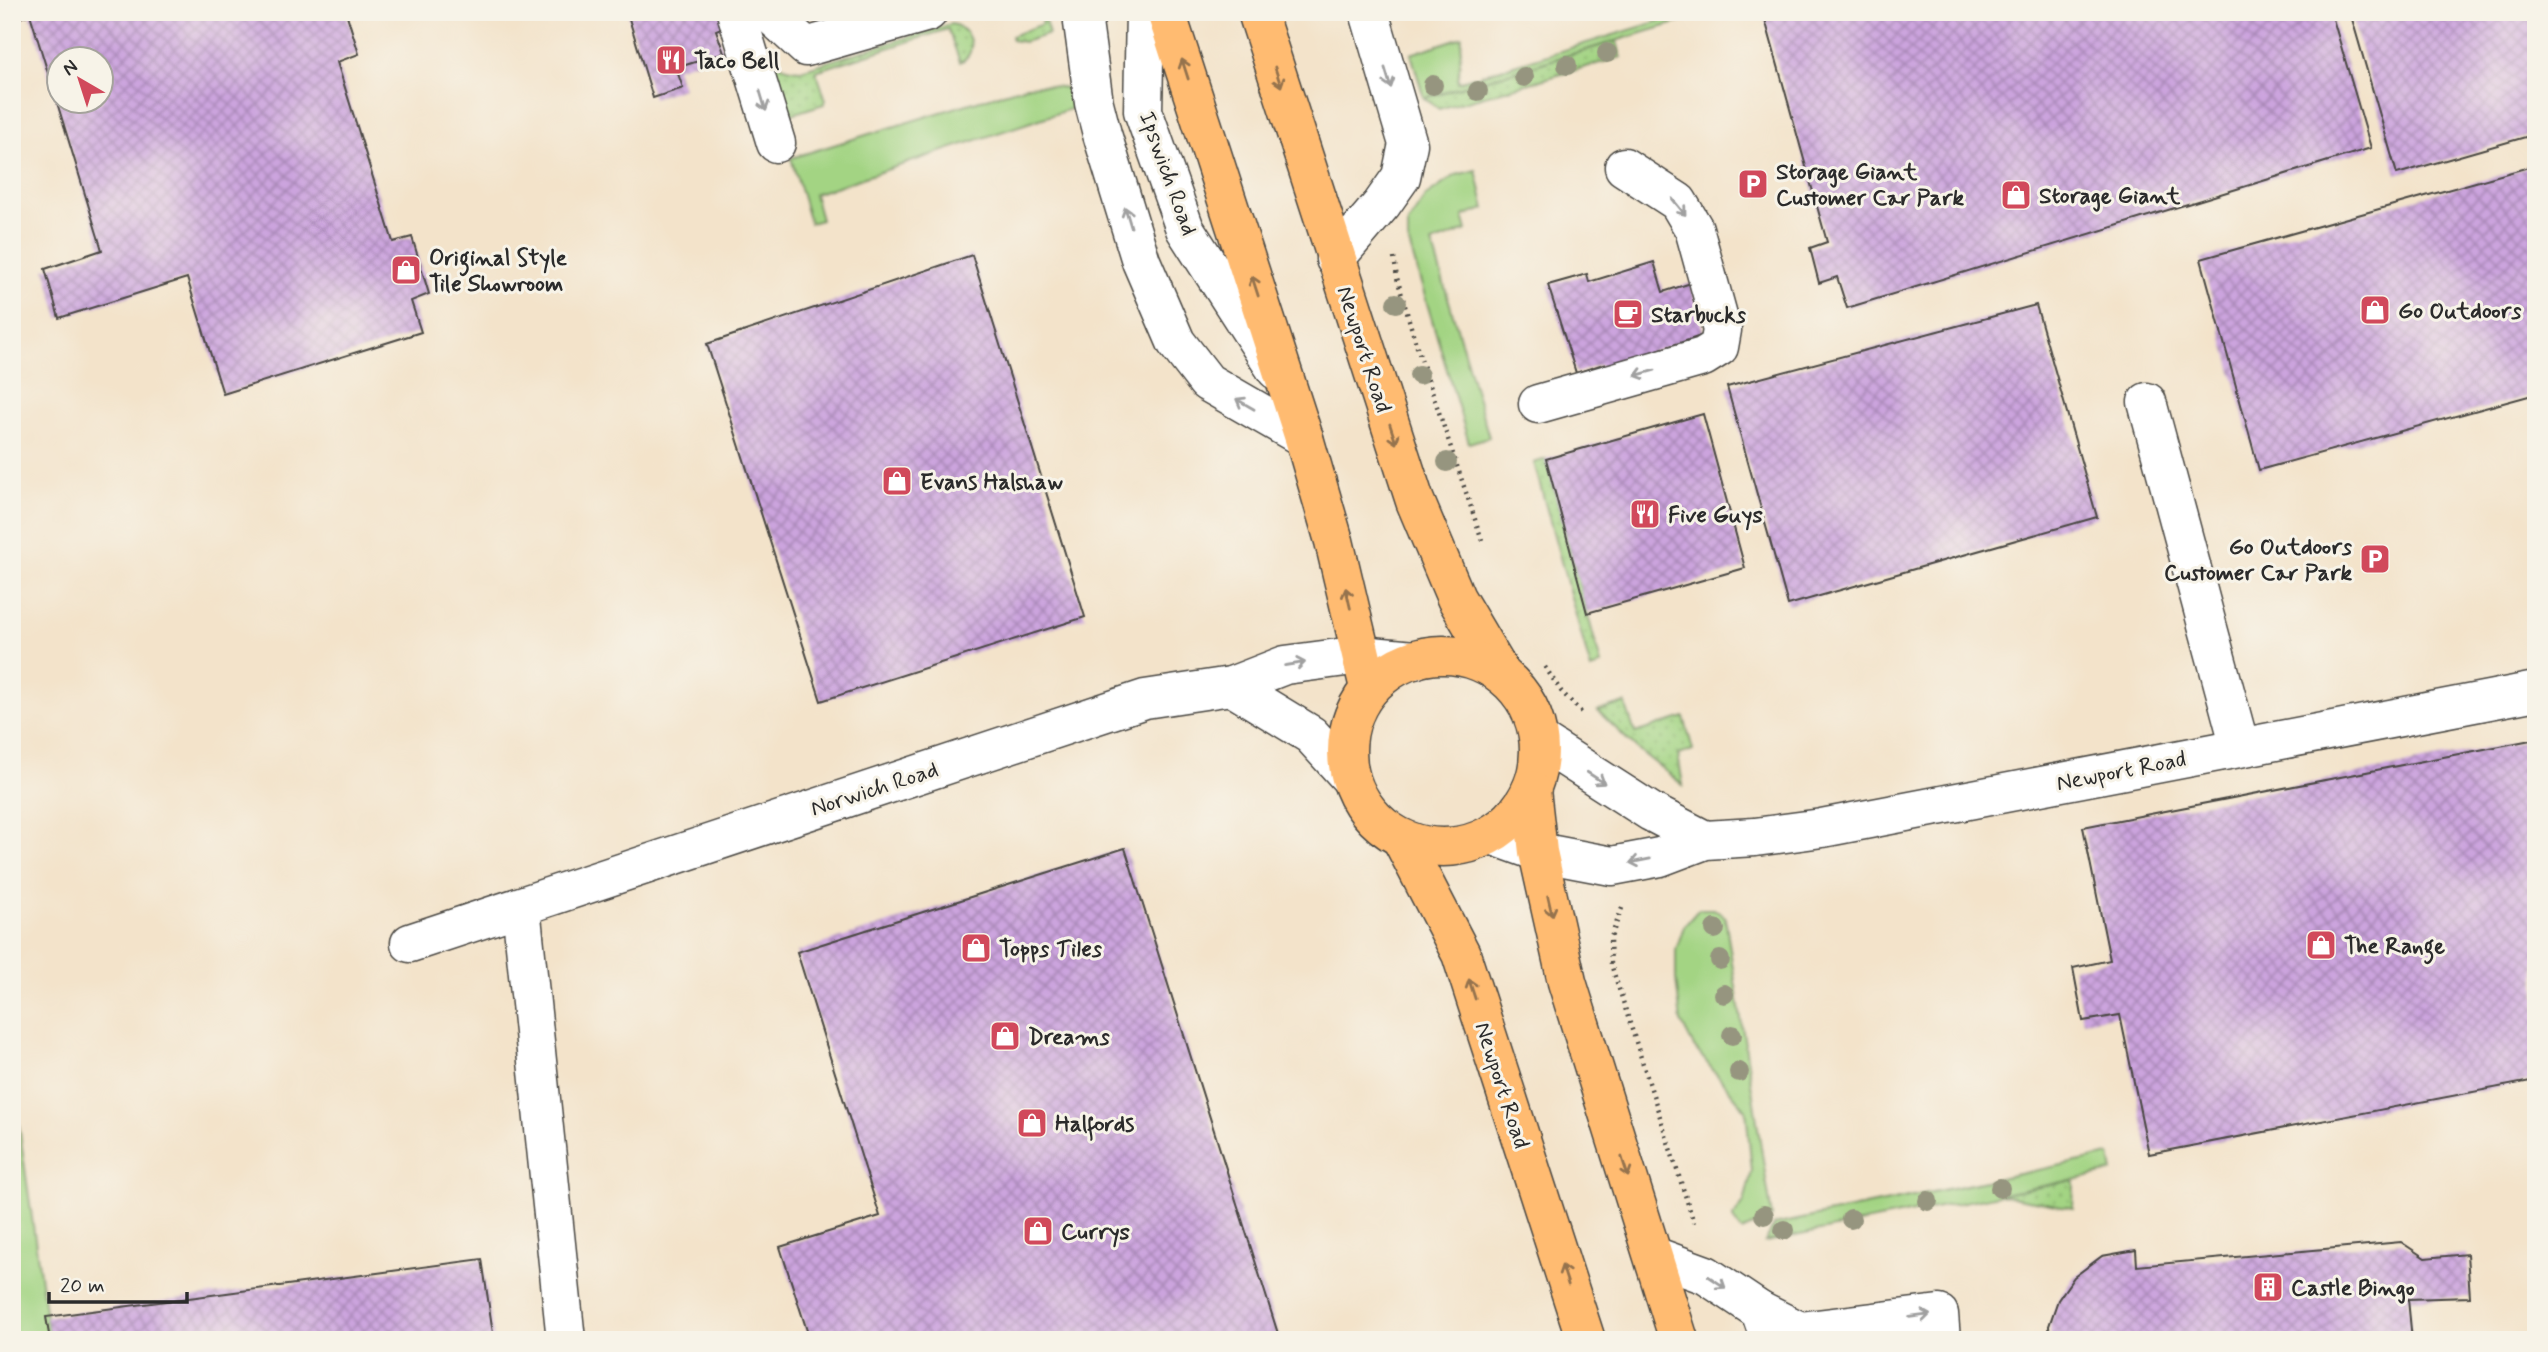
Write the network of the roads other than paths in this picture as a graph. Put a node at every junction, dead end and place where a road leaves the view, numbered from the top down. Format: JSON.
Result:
{"nodes":[{"id":1,"x":736,"y":12,"type":"edge"},
{"id":2,"x":768,"y":12,"type":"edge"},
{"id":3,"x":928,"y":12,"type":"edge"},
{"id":4,"x":1088,"y":12,"type":"edge"},
{"id":5,"x":1145,"y":12,"type":"edge"},
{"id":6,"x":1166,"y":12,"type":"edge"},
{"id":7,"x":1257,"y":12,"type":"edge"},
{"id":8,"x":1369,"y":12,"type":"edge"},
{"id":9,"x":776,"y":143,"type":"dead end"},
{"id":10,"x":1624,"y":167,"type":"dead end"},
{"id":11,"x":1335,"y":259,"type":"junction"},
{"id":12,"x":1288,"y":390,"type":"junction"},
{"id":13,"x":2147,"y":402,"type":"dead end"},
{"id":14,"x":1538,"y":404,"type":"dead end"},
{"id":15,"x":1304,"y":438,"type":"junction"},
{"id":16,"x":1365,"y":671,"type":"junction"},
{"id":17,"x":1501,"y":674,"type":"junction"},
{"id":18,"x":1231,"y":686,"type":"junction"},
{"id":19,"x":2536,"y":691,"type":"edge"},
{"id":20,"x":1539,"y":740,"type":"junction"},
{"id":21,"x":2240,"y":747,"type":"junction"},
{"id":22,"x":1350,"y":778,"type":"junction"},
{"id":23,"x":1531,"y":790,"type":"junction"},
{"id":24,"x":1491,"y":835,"type":"junction"},
{"id":25,"x":1401,"y":838,"type":"junction"},
{"id":26,"x":1704,"y":840,"type":"junction"},
{"id":27,"x":1538,"y":852,"type":"junction"},
{"id":28,"x":521,"y":907,"type":"junction"},
{"id":29,"x":410,"y":943,"type":"dead end"},
{"id":30,"x":1654,"y":1256,"type":"junction"},
{"id":31,"x":1765,"y":1325,"type":"edge"},
{"id":32,"x":566,"y":1340,"type":"edge"},
{"id":33,"x":1586,"y":1340,"type":"edge"},
{"id":34,"x":1679,"y":1340,"type":"edge"},
{"id":35,"x":1941,"y":1340,"type":"edge"}],
"edges":[{"from":1,"to":9,"type":"street","one_way":true},
{"from":2,"to":3,"type":"street"},
{"from":15,"to":4,"type":"street","one_way":true},
{"from":5,"to":12,"type":"street","name":"Ipswich Road"},
{"from":12,"to":6,"type":"main road","one_way":true},
{"from":7,"to":11,"type":"main road","name":"Newport Road","one_way":true},
{"from":8,"to":11,"type":"street","one_way":true},
{"from":10,"to":14,"type":"street","one_way":true},
{"from":11,"to":17,"type":"main road","name":"Newport Road","one_way":true},
{"from":12,"to":15,"type":"main road"},
{"from":13,"to":21,"type":"street"},
{"from":16,"to":15,"type":"main road","one_way":true},
{"from":16,"to":17,"type":"main road"},
{"from":18,"to":16,"type":"street","name":"Norwich Road","one_way":true},
{"from":16,"to":22,"type":"main road"},
{"from":17,"to":20,"type":"main road"},
{"from":18,"to":22,"type":"street"},
{"from":18,"to":28,"type":"street","name":"Norwich Road"},
{"from":19,"to":21,"type":"street","name":"Newport Road"},
{"from":20,"to":23,"type":"main road"},
{"from":20,"to":26,"type":"street","one_way":true},
{"from":21,"to":26,"type":"street","name":"Newport Road"},
{"from":22,"to":25,"type":"main road"},
{"from":23,"to":24,"type":"main road"},
{"from":23,"to":27,"type":"main road"},
{"from":24,"to":25,"type":"main road"},
{"from":24,"to":27,"type":"street","name":"Newport Road"},
{"from":33,"to":25,"type":"main road","name":"Newport Road","one_way":true},
{"from":26,"to":27,"type":"street","name":"Newport Road","one_way":true},
{"from":27,"to":30,"type":"main road","one_way":true},
{"from":28,"to":29,"type":"street","name":"Norwich Road"},
{"from":28,"to":32,"type":"street"},
{"from":30,"to":31,"type":"street","one_way":true},
{"from":30,"to":34,"type":"main road"},
{"from":31,"to":35,"type":"street","one_way":true}]}
